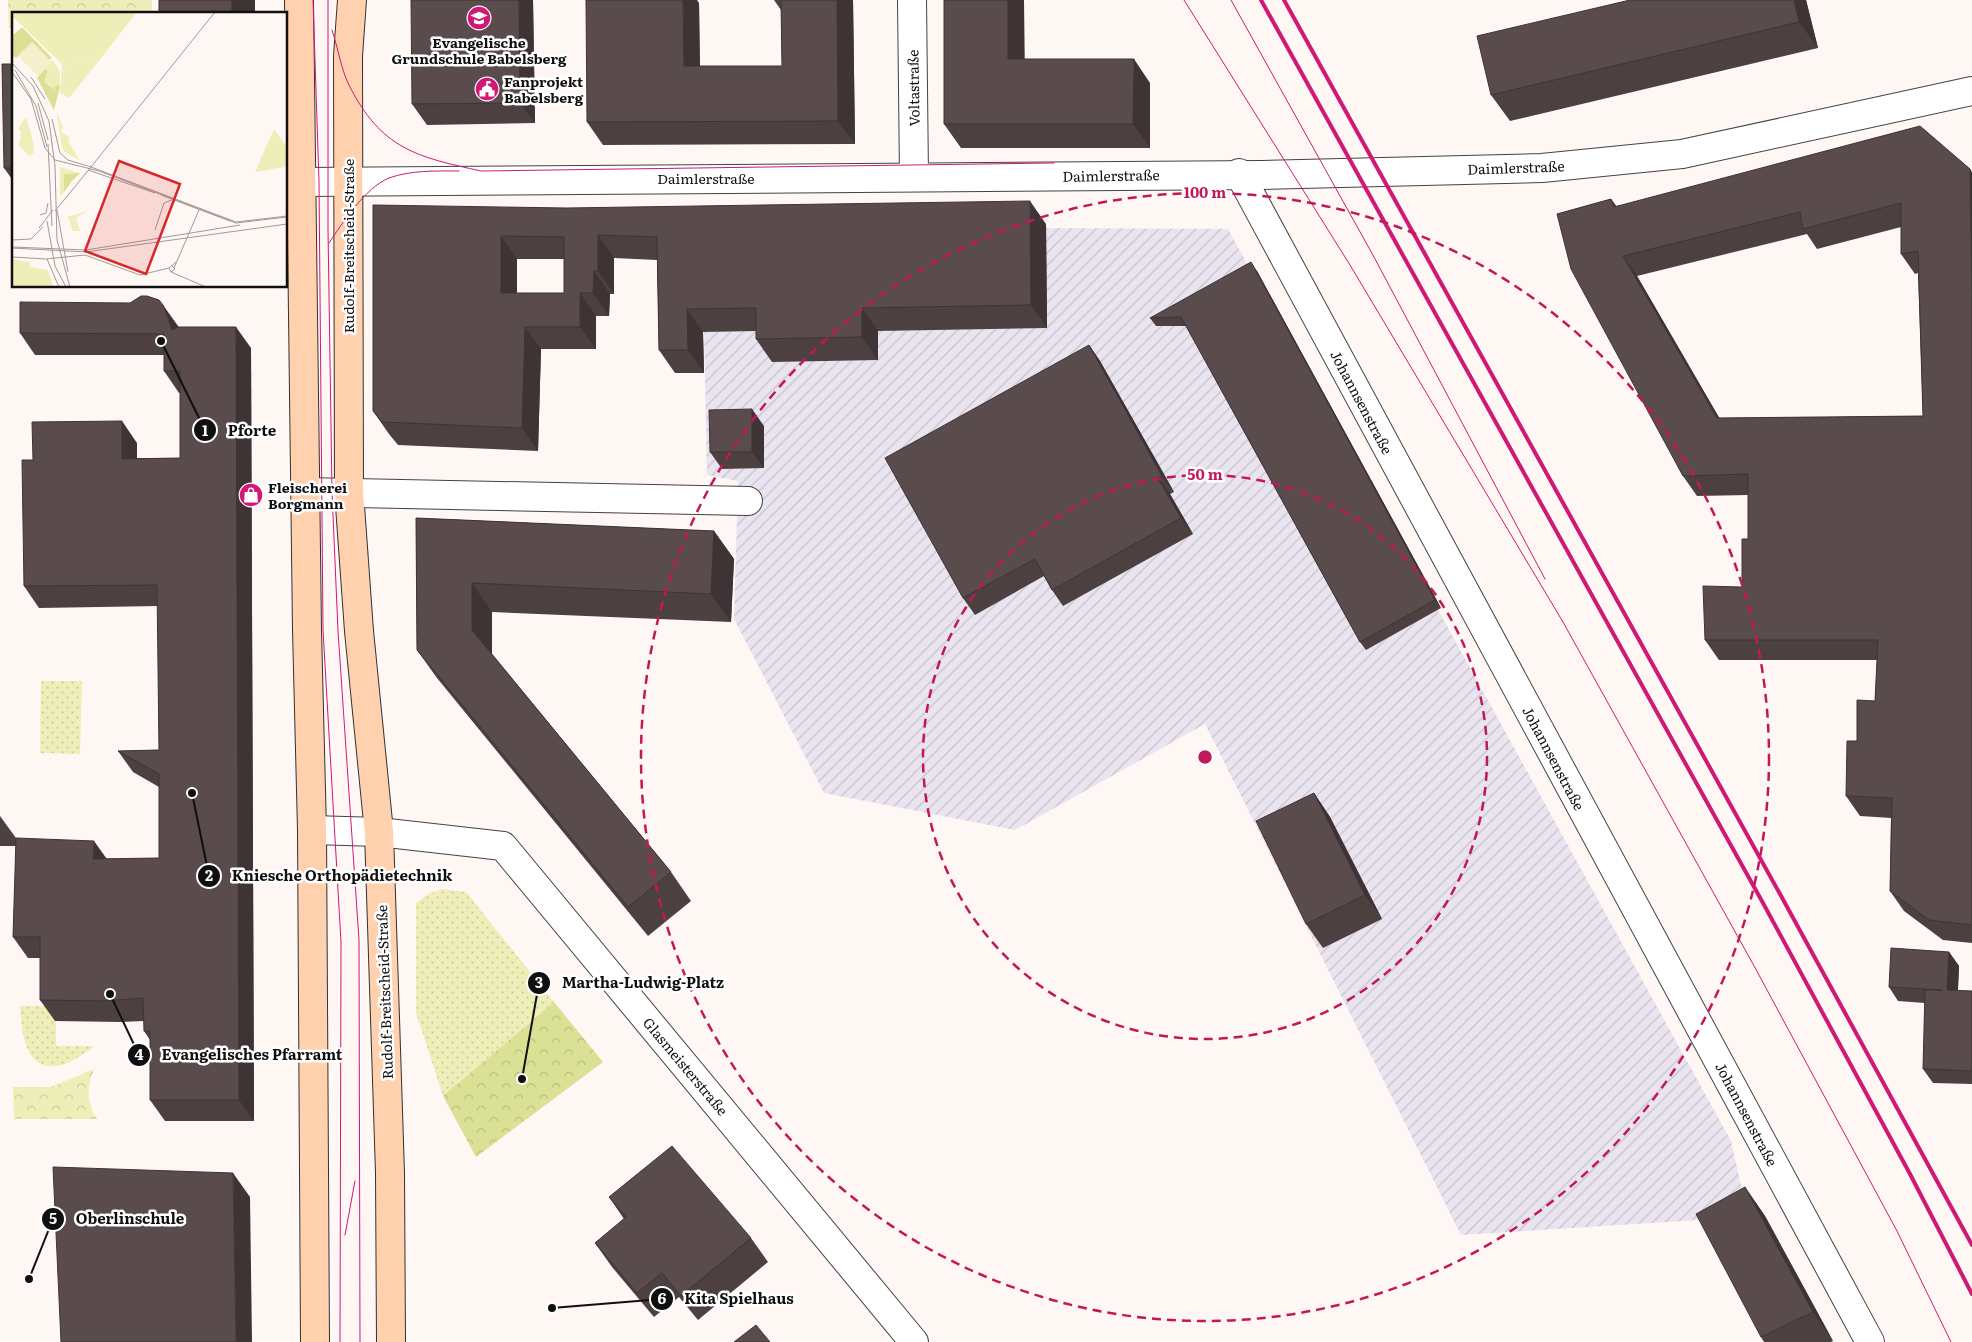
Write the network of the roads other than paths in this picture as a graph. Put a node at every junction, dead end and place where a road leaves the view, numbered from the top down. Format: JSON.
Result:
{"nodes":[{"id":1,"x":299,"y":0,"type":"edge"},
{"id":2,"x":352,"y":0,"type":"edge"},
{"id":3,"x":912,"y":0,"type":"edge"},
{"id":4,"x":1972,"y":91,"type":"edge"},
{"id":5,"x":1239,"y":173,"type":"junction"},
{"id":6,"x":914,"y":176,"type":"junction"},
{"id":7,"x":348,"y":181,"type":"junction"},
{"id":8,"x":303,"y":182,"type":"junction"},
{"id":9,"x":305,"y":492,"type":"junction"},
{"id":10,"x":349,"y":492,"type":"junction"},
{"id":11,"x":748,"y":501,"type":"dead end"},
{"id":12,"x":312,"y":830,"type":"junction"},
{"id":13,"x":378,"y":832,"type":"junction"},
{"id":14,"x":315,"y":1342,"type":"edge"},
{"id":15,"x":391,"y":1342,"type":"edge"},
{"id":16,"x":914,"y":1342,"type":"edge"},
{"id":17,"x":1870,"y":1342,"type":"edge"}],
"edges":[{"from":1,"to":8,"type":"street"},
{"from":2,"to":7,"type":"street","name":"Rudolf-Breitscheid-Straße"},
{"from":3,"to":6,"type":"street","name":"Voltastraße"},
{"from":4,"to":5,"type":"street","name":"Daimlerstraße"},
{"from":5,"to":6,"type":"street","name":"Daimlerstraße"},
{"from":5,"to":17,"type":"street","name":"Johannsenstraße"},
{"from":6,"to":7,"type":"street","name":"Daimlerstraße"},
{"from":7,"to":8,"type":"street","name":"Daimlerstraße"},
{"from":7,"to":10,"type":"street","name":"Rudolf-Breitscheid-Straße"},
{"from":8,"to":9,"type":"street"},
{"from":9,"to":10,"type":"street"},
{"from":9,"to":12,"type":"street"},
{"from":10,"to":11,"type":"street"},
{"from":10,"to":13,"type":"street","name":"Rudolf-Breitscheid-Straße"},
{"from":12,"to":13,"type":"street","name":"Glasmeisterstraße"},
{"from":12,"to":14,"type":"street"},
{"from":13,"to":15,"type":"street","name":"Rudolf-Breitscheid-Straße"},
{"from":13,"to":16,"type":"street","name":"Glasmeisterstraße"}]}
